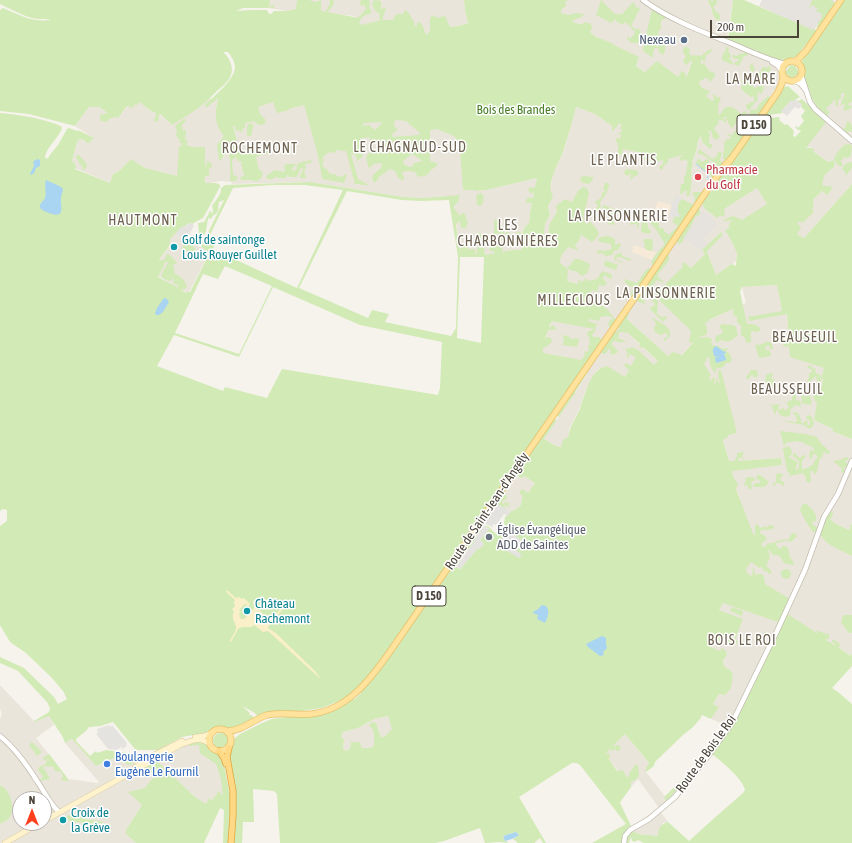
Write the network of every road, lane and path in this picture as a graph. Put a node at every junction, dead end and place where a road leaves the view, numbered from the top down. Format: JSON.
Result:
{"nodes":[{"id":1,"x":643,"y":0,"type":"edge"},
{"id":2,"x":841,"y":0,"type":"edge"},
{"id":3,"x":806,"y":51,"type":"junction"},
{"id":4,"x":769,"y":59,"type":"junction"},
{"id":5,"x":795,"y":62,"type":"junction"},
{"id":6,"x":785,"y":64,"type":"junction"},
{"id":7,"x":801,"y":66,"type":"junction"},
{"id":8,"x":783,"y":73,"type":"junction"},
{"id":9,"x":801,"y":75,"type":"junction"},
{"id":10,"x":792,"y":81,"type":"junction"},
{"id":11,"x":806,"y":90,"type":"junction"},
{"id":12,"x":778,"y":92,"type":"junction"},
{"id":13,"x":852,"y":141,"type":"edge"},
{"id":14,"x":852,"y":461,"type":"edge"},
{"id":15,"x":292,"y":714,"type":"junction"},
{"id":16,"x":228,"y":731,"type":"junction"},
{"id":17,"x":212,"y":733,"type":"junction"},
{"id":18,"x":0,"y":736,"type":"edge"},
{"id":19,"x":232,"y":740,"type":"junction"},
{"id":20,"x":210,"y":744,"type":"junction"},
{"id":21,"x":228,"y":748,"type":"junction"},
{"id":22,"x":219,"y":751,"type":"junction"},
{"id":23,"x":109,"y":784,"type":"junction"},
{"id":24,"x":232,"y":796,"type":"junction"},
{"id":25,"x":59,"y":812,"type":"junction"},
{"id":26,"x":52,"y":816,"type":"edge"},
{"id":27,"x":26,"y":831,"type":"edge"},
{"id":28,"x":5,"y":843,"type":"edge"},
{"id":29,"x":231,"y":843,"type":"edge"},
{"id":30,"x":624,"y":843,"type":"edge"}],
"edges":[{"from":1,"to":4,"type":"street"},
{"from":2,"to":3,"type":"main road"},
{"from":3,"to":5,"type":"main road"},
{"from":3,"to":7,"type":"main road"},
{"from":4,"to":6,"type":"street"},
{"from":4,"to":8,"type":"street"},
{"from":5,"to":6,"type":"main road"},
{"from":5,"to":7,"type":"main road"},
{"from":6,"to":8,"type":"main road"},
{"from":7,"to":9,"type":"main road"},
{"from":8,"to":10,"type":"main road"},
{"from":8,"to":12,"type":"main road","name":"Route de Saint-Jean-d'Angély","number":"D 150"},
{"from":9,"to":10,"type":"main road"},
{"from":9,"to":11,"type":"street"},
{"from":10,"to":11,"type":"street"},
{"from":10,"to":12,"type":"main road","name":"Route de Saint-Jean-d'Angély","number":"D 150"},
{"from":11,"to":13,"type":"street"},
{"from":12,"to":15,"type":"main road","name":"Route de Saint-Jean-d'Angély","number":"D 150"},
{"from":14,"to":30,"type":"street","name":"Route de Bois le Roi"},
{"from":15,"to":16,"type":"main road","name":"Route de Saint-Jean-d'Angély","number":"D 150"},
{"from":15,"to":19,"type":"main road","name":"Route de Saint-Jean-d'Angély","number":"D 150"},
{"from":16,"to":17,"type":"main road"},
{"from":16,"to":19,"type":"main road"},
{"from":17,"to":20,"type":"main road"},
{"from":17,"to":23,"type":"main road"},
{"from":18,"to":25,"type":"street"},
{"from":19,"to":21,"type":"main road"},
{"from":20,"to":22,"type":"main road"},
{"from":20,"to":23,"type":"main road"},
{"from":21,"to":22,"type":"main road"},
{"from":21,"to":24,"type":"highway"},
{"from":22,"to":24,"type":"highway"},
{"from":23,"to":25,"type":"main road"},
{"from":24,"to":29,"type":"highway"},
{"from":25,"to":26,"type":"main road"},
{"from":27,"to":28,"type":"main road"}]}
